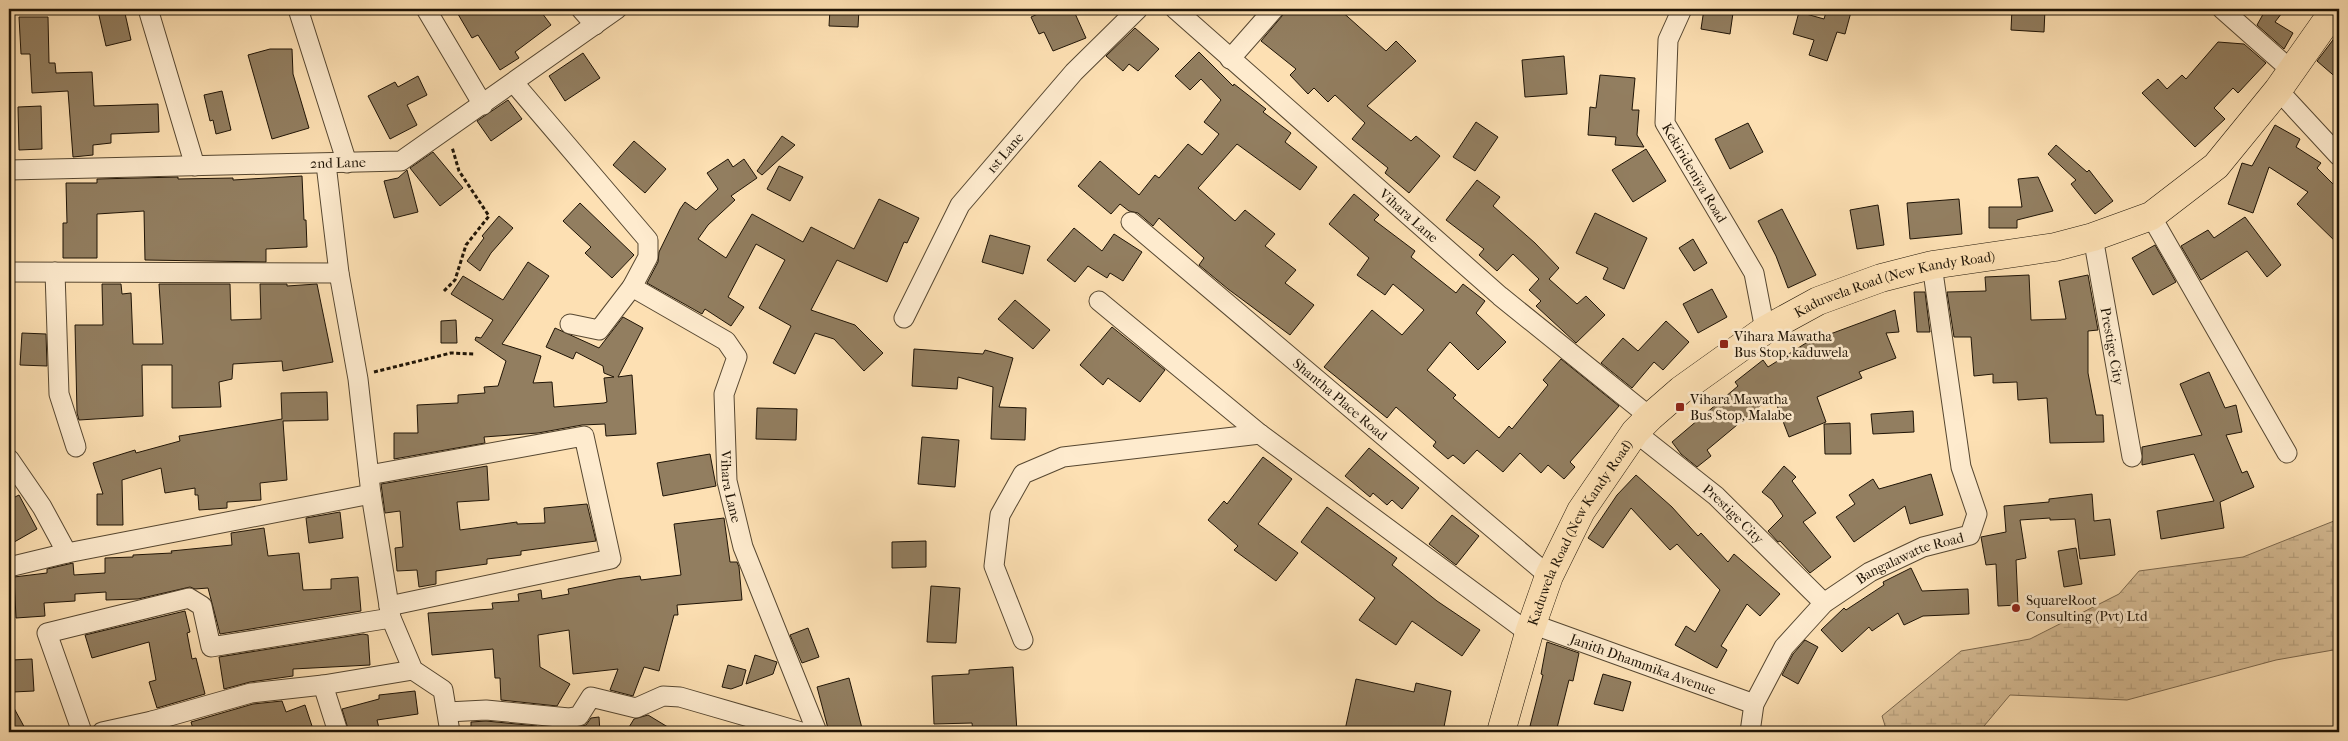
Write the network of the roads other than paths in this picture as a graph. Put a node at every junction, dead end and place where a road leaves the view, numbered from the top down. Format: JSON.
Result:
{"nodes":[{"id":1,"x":148,"y":9,"type":"edge"},
{"id":2,"x":298,"y":9,"type":"edge"},
{"id":3,"x":426,"y":9,"type":"edge"},
{"id":4,"x":581,"y":9,"type":"edge"},
{"id":5,"x":618,"y":9,"type":"edge"},
{"id":6,"x":1138,"y":9,"type":"edge"},
{"id":7,"x":1174,"y":9,"type":"edge"},
{"id":8,"x":1274,"y":9,"type":"edge"},
{"id":9,"x":1682,"y":9,"type":"edge"},
{"id":10,"x":2222,"y":9,"type":"edge"},
{"id":11,"x":2335,"y":9,"type":"edge"},
{"id":12,"x":595,"y":25,"type":"junction"},
{"id":13,"x":1230,"y":59,"type":"junction"},
{"id":14,"x":2285,"y":80,"type":"junction"},
{"id":15,"x":514,"y":83,"type":"junction"},
{"id":16,"x":483,"y":105,"type":"junction"},
{"id":17,"x":2339,"y":156,"type":"edge"},
{"id":18,"x":347,"y":163,"type":"junction"},
{"id":19,"x":326,"y":164,"type":"junction"},
{"id":20,"x":195,"y":166,"type":"junction"},
{"id":21,"x":9,"y":170,"type":"edge"},
{"id":22,"x":2151,"y":216,"type":"junction"},
{"id":23,"x":1131,"y":222,"type":"dead end"},
{"id":24,"x":2093,"y":237,"type":"junction"},
{"id":25,"x":1932,"y":265,"type":"junction"},
{"id":26,"x":9,"y":272,"type":"edge"},
{"id":27,"x":55,"y":272,"type":"junction"},
{"id":28,"x":339,"y":273,"type":"junction"},
{"id":29,"x":632,"y":287,"type":"junction"},
{"id":30,"x":1099,"y":301,"type":"dead end"},
{"id":31,"x":904,"y":318,"type":"dead end"},
{"id":32,"x":570,"y":324,"type":"dead end"},
{"id":33,"x":1765,"y":330,"type":"junction"},
{"id":34,"x":1642,"y":424,"type":"junction"},
{"id":35,"x":1260,"y":434,"type":"junction"},
{"id":36,"x":76,"y":447,"type":"dead end"},
{"id":37,"x":2287,"y":453,"type":"dead end"},
{"id":38,"x":2132,"y":457,"type":"dead end"},
{"id":39,"x":9,"y":459,"type":"edge"},
{"id":40,"x":370,"y":485,"type":"junction"},
{"id":41,"x":67,"y":553,"type":"junction"},
{"id":42,"x":9,"y":567,"type":"edge"},
{"id":43,"x":1549,"y":576,"type":"junction"},
{"id":44,"x":1824,"y":603,"type":"junction"},
{"id":45,"x":390,"y":612,"type":"junction"},
{"id":46,"x":1531,"y":628,"type":"junction"},
{"id":47,"x":1023,"y":640,"type":"dead end"},
{"id":48,"x":413,"y":670,"type":"junction"},
{"id":49,"x":323,"y":685,"type":"junction"},
{"id":50,"x":1754,"y":704,"type":"junction"},
{"id":51,"x":447,"y":712,"type":"junction"},
{"id":52,"x":154,"y":726,"type":"edge"},
{"id":53,"x":82,"y":732,"type":"edge"},
{"id":54,"x":102,"y":732,"type":"edge"},
{"id":55,"x":338,"y":732,"type":"edge"},
{"id":56,"x":450,"y":732,"type":"edge"},
{"id":57,"x":801,"y":732,"type":"edge"},
{"id":58,"x":817,"y":732,"type":"edge"},
{"id":59,"x":1501,"y":732,"type":"edge"},
{"id":60,"x":1750,"y":732,"type":"edge"}],
"edges":[{"from":1,"to":20,"type":"street"},
{"from":2,"to":18,"type":"street"},
{"from":3,"to":16,"type":"street"},
{"from":4,"to":12,"type":"street"},
{"from":5,"to":12,"type":"street","name":"2nd Lane"},
{"from":6,"to":31,"type":"street","name":"1st Lane"},
{"from":7,"to":13,"type":"street","name":"Vihara Lane"},
{"from":8,"to":13,"type":"street"},
{"from":9,"to":33,"type":"street","name":"Kekirideniya Road"},
{"from":10,"to":14,"type":"street"},
{"from":11,"to":14,"type":"main road","name":"Kaduwela Road (New Kandy Road)"},
{"from":12,"to":15,"type":"street","name":"2nd Lane"},
{"from":13,"to":34,"type":"street","name":"Vihara Lane"},
{"from":14,"to":17,"type":"street"},
{"from":14,"to":22,"type":"main road","name":"Kaduwela Road (New Kandy Road)"},
{"from":15,"to":16,"type":"street","name":"2nd Lane"},
{"from":15,"to":29,"type":"street"},
{"from":16,"to":18,"type":"street","name":"2nd Lane"},
{"from":18,"to":19,"type":"street","name":"2nd Lane"},
{"from":19,"to":20,"type":"street","name":"2nd Lane"},
{"from":19,"to":28,"type":"street"},
{"from":20,"to":21,"type":"street","name":"2nd Lane"},
{"from":22,"to":24,"type":"main road","name":"Kaduwela Road (New Kandy Road)"},
{"from":22,"to":37,"type":"street"},
{"from":23,"to":43,"type":"street","name":"Shantha Place Road"},
{"from":24,"to":25,"type":"main road","name":"Kaduwela Road (New Kandy Road)"},
{"from":24,"to":38,"type":"street","name":"Prestige City"},
{"from":25,"to":33,"type":"main road","name":"Kaduwela Road (New Kandy Road)"},
{"from":25,"to":44,"type":"street","name":"Bangalawatte Road"},
{"from":26,"to":27,"type":"street"},
{"from":27,"to":28,"type":"street"},
{"from":27,"to":36,"type":"street"},
{"from":28,"to":40,"type":"street"},
{"from":29,"to":32,"type":"street"},
{"from":29,"to":58,"type":"street","name":"Vihara Lane"},
{"from":30,"to":35,"type":"street","name":"Janith Dhammika Avenue"},
{"from":33,"to":34,"type":"main road","name":"Kaduwela Road (New Kandy Road)"},
{"from":34,"to":43,"type":"main road","name":"Kaduwela Road (New Kandy Road)"},
{"from":34,"to":44,"type":"street","name":"Prestige City"},
{"from":35,"to":46,"type":"street","name":"Janith Dhammika Avenue"},
{"from":35,"to":47,"type":"street"},
{"from":39,"to":41,"type":"street"},
{"from":40,"to":41,"type":"street"},
{"from":40,"to":45,"type":"street"},
{"from":40,"to":45,"type":"street"},
{"from":41,"to":42,"type":"street"},
{"from":43,"to":46,"type":"main road","name":"Kaduwela Road (New Kandy Road)"},
{"from":44,"to":50,"type":"street","name":"Bangalawatte Road"},
{"from":45,"to":48,"type":"street"},
{"from":45,"to":53,"type":"street"},
{"from":46,"to":50,"type":"street","name":"Janith Dhammika Avenue"},
{"from":46,"to":59,"type":"main road","name":"Kaduwela Road (New Kandy Road)"},
{"from":48,"to":49,"type":"street"},
{"from":48,"to":51,"type":"street"},
{"from":49,"to":52,"type":"street"},
{"from":49,"to":55,"type":"street"},
{"from":50,"to":60,"type":"street","name":"Bangalawatte Road"},
{"from":51,"to":56,"type":"street"},
{"from":51,"to":57,"type":"street"},
{"from":52,"to":54,"type":"street"}]}
